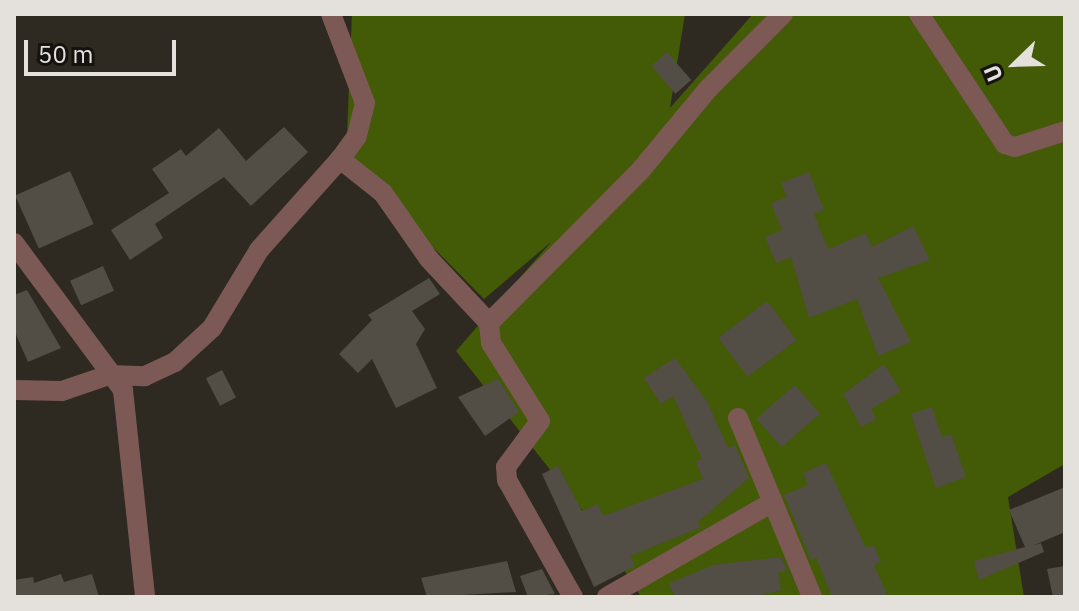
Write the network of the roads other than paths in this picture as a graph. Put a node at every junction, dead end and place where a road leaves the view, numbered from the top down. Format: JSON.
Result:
{"nodes":[{"id":1,"x":331,"y":14,"type":"edge"},
{"id":2,"x":783,"y":14,"type":"edge"},
{"id":3,"x":919,"y":14,"type":"edge"},
{"id":4,"x":1065,"y":131,"type":"edge"},
{"id":5,"x":340,"y":159,"type":"junction"},
{"id":6,"x":14,"y":243,"type":"edge"},
{"id":7,"x":489,"y":323,"type":"junction"},
{"id":8,"x":109,"y":375,"type":"junction"},
{"id":9,"x":14,"y":390,"type":"edge"},
{"id":10,"x":738,"y":418,"type":"dead end"},
{"id":11,"x":773,"y":502,"type":"junction"},
{"id":12,"x":145,"y":597,"type":"edge"},
{"id":13,"x":573,"y":597,"type":"edge"},
{"id":14,"x":607,"y":597,"type":"edge"},
{"id":15,"x":812,"y":597,"type":"edge"}],
"edges":[{"from":1,"to":5,"type":"street"},
{"from":2,"to":7,"type":"street"},
{"from":3,"to":4,"type":"street"},
{"from":5,"to":7,"type":"street"},
{"from":5,"to":8,"type":"street"},
{"from":6,"to":8,"type":"street"},
{"from":7,"to":13,"type":"street"},
{"from":8,"to":9,"type":"street"},
{"from":8,"to":12,"type":"street"},
{"from":10,"to":11,"type":"street"},
{"from":11,"to":14,"type":"street"},
{"from":11,"to":15,"type":"street"}]}
